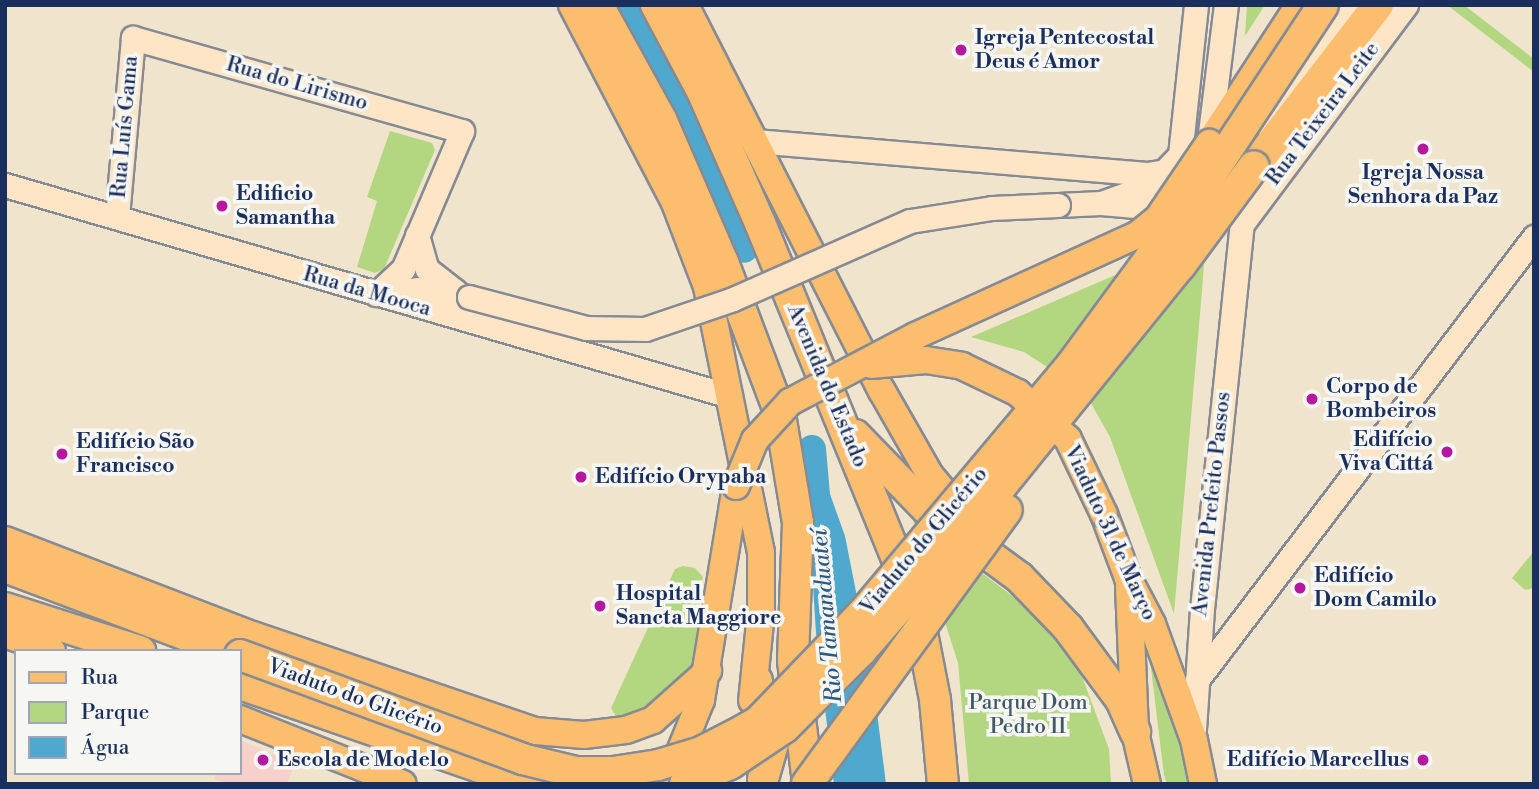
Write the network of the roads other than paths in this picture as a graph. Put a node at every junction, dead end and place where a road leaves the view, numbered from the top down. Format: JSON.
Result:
{"nodes":[{"id":1,"x":572,"y":5,"type":"edge"},
{"id":2,"x":598,"y":5,"type":"edge"},
{"id":3,"x":656,"y":5,"type":"edge"},
{"id":4,"x":685,"y":5,"type":"edge"},
{"id":5,"x":1196,"y":5,"type":"edge"},
{"id":6,"x":1226,"y":5,"type":"edge"},
{"id":7,"x":1299,"y":5,"type":"edge"},
{"id":8,"x":1323,"y":5,"type":"edge"},
{"id":9,"x":1351,"y":5,"type":"edge"},
{"id":10,"x":1398,"y":6,"type":"edge"},
{"id":11,"x":133,"y":38,"type":"joint"},
{"id":12,"x":755,"y":141,"type":"junction"},
{"id":13,"x":1209,"y":143,"type":"junction"},
{"id":14,"x":1254,"y":166,"type":"junction"},
{"id":15,"x":1166,"y":171,"type":"junction"},
{"id":16,"x":5,"y":185,"type":"edge"},
{"id":17,"x":1101,"y":202,"type":"junction"},
{"id":18,"x":117,"y":217,"type":"junction"},
{"id":19,"x":1242,"y":224,"type":"junction"},
{"id":20,"x":418,"y":235,"type":"junction"},
{"id":21,"x":1534,"y":237,"type":"edge"},
{"id":22,"x":1180,"y":266,"type":"junction"},
{"id":23,"x":376,"y":294,"type":"junction"},
{"id":24,"x":464,"y":295,"type":"junction"},
{"id":25,"x":848,"y":369,"type":"junction"},
{"id":26,"x":730,"y":396,"type":"junction"},
{"id":27,"x":837,"y":414,"type":"junction"},
{"id":28,"x":5,"y":540,"type":"edge"},
{"id":29,"x":5,"y":567,"type":"edge"},
{"id":30,"x":1128,"y":576,"type":"junction"},
{"id":31,"x":1019,"y":578,"type":"junction"},
{"id":32,"x":5,"y":608,"type":"edge"},
{"id":33,"x":5,"y":634,"type":"edge"},
{"id":34,"x":215,"y":646,"type":"edge"},
{"id":35,"x":46,"y":649,"type":"edge"},
{"id":36,"x":88,"y":649,"type":"edge"},
{"id":37,"x":134,"y":649,"type":"edge"},
{"id":38,"x":242,"y":656,"type":"edge"},
{"id":39,"x":709,"y":661,"type":"junction"},
{"id":40,"x":793,"y":661,"type":"junction"},
{"id":41,"x":757,"y":681,"type":"junction"},
{"id":42,"x":1195,"y":682,"type":"junction"},
{"id":43,"x":242,"y":685,"type":"edge"},
{"id":44,"x":242,"y":720,"type":"edge"},
{"id":45,"x":1135,"y":732,"type":"junction"},
{"id":46,"x":1194,"y":740,"type":"junction"},
{"id":47,"x":762,"y":782,"type":"edge"},
{"id":48,"x":403,"y":784,"type":"edge"},
{"id":49,"x":529,"y":784,"type":"edge"},
{"id":50,"x":667,"y":784,"type":"edge"},
{"id":51,"x":685,"y":784,"type":"edge"},
{"id":52,"x":729,"y":784,"type":"edge"},
{"id":53,"x":807,"y":784,"type":"edge"},
{"id":54,"x":943,"y":784,"type":"edge"},
{"id":55,"x":1148,"y":784,"type":"edge"},
{"id":56,"x":1203,"y":784,"type":"edge"}],
"edges":[{"from":1,"to":26,"type":"main road"},
{"from":2,"to":40,"type":"highway"},
{"from":3,"to":27,"type":"highway","name":"Avenida do Estado"},
{"from":4,"to":12,"type":"main road","name":"Avenida do Estado"},
{"from":5,"to":15,"type":"main road"},
{"from":6,"to":13,"type":"main road"},
{"from":7,"to":13,"type":"main road"},
{"from":8,"to":38,"type":"highway","name":"Viaduto do Glicério","bridge":true},
{"from":9,"to":14,"type":"main road","name":"Viaduto do Glicério"},
{"from":10,"to":14,"type":"highway","name":"Viaduto do Glicério"},
{"from":10,"to":19,"type":"main road","name":"Rua Teixeira Leite"},
{"from":11,"to":18,"type":"main road","name":"Rua Luís Gama"},
{"from":11,"to":20,"type":"main road","name":"Rua do Lirismo"},
{"from":12,"to":15,"type":"main road"},
{"from":12,"to":31,"type":"main road","name":"Avenida do Estado"},
{"from":13,"to":25,"type":"main road","name":"Viaduto 31 de Março","bridge":true},
{"from":14,"to":22,"type":"highway","name":"Viaduto do Glicério","bridge":true},
{"from":15,"to":17,"type":"main road"},
{"from":16,"to":18,"type":"main road","name":"Rua da Mooca"},
{"from":17,"to":19,"type":"main road"},
{"from":17,"to":24,"type":"main road","bridge":true},
{"from":18,"to":23,"type":"main road","name":"Rua da Mooca"},
{"from":19,"to":42,"type":"main road","name":"Avenida Prefeito Passos"},
{"from":20,"to":23,"type":"main road"},
{"from":20,"to":24,"type":"main road"},
{"from":21,"to":42,"type":"main road"},
{"from":22,"to":51,"type":"highway","name":"Viaduto do Glicério","bridge":true},
{"from":22,"to":53,"type":"highway","bridge":true},
{"from":23,"to":24,"type":"main road"},
{"from":23,"to":26,"type":"main road","name":"Rua da Mooca"},
{"from":25,"to":30,"type":"main road","name":"Viaduto 31 de Março","bridge":true},
{"from":25,"to":39,"type":"main road","name":"Viaduto 31 de Março","bridge":true},
{"from":26,"to":41,"type":"main road"},
{"from":27,"to":31,"type":"highway"},
{"from":27,"to":54,"type":"highway","name":"Avenida do Estado"},
{"from":28,"to":39,"type":"main road"},
{"from":29,"to":34,"type":"highway"},
{"from":30,"to":45,"type":"main road"},
{"from":30,"to":46,"type":"main road","name":"Viaduto 31 de Março"},
{"from":31,"to":45,"type":"highway"},
{"from":32,"to":36,"type":"highway"},
{"from":32,"to":37,"type":"highway"},
{"from":33,"to":35,"type":"main road"},
{"from":39,"to":50,"type":"main road","name":"Viaduto 31 de Março"},
{"from":40,"to":47,"type":"highway"},
{"from":40,"to":53,"type":"highway"},
{"from":41,"to":47,"type":"highway"},
{"from":41,"to":52,"type":"main road"},
{"from":42,"to":46,"type":"main road","name":"Avenida Prefeito Passos"},
{"from":43,"to":49,"type":"highway","name":"Viaduto do Glicério"},
{"from":44,"to":48,"type":"main road"},
{"from":45,"to":55,"type":"main road"},
{"from":46,"to":56,"type":"main road","name":"Avenida Prefeito Passos"}]}
